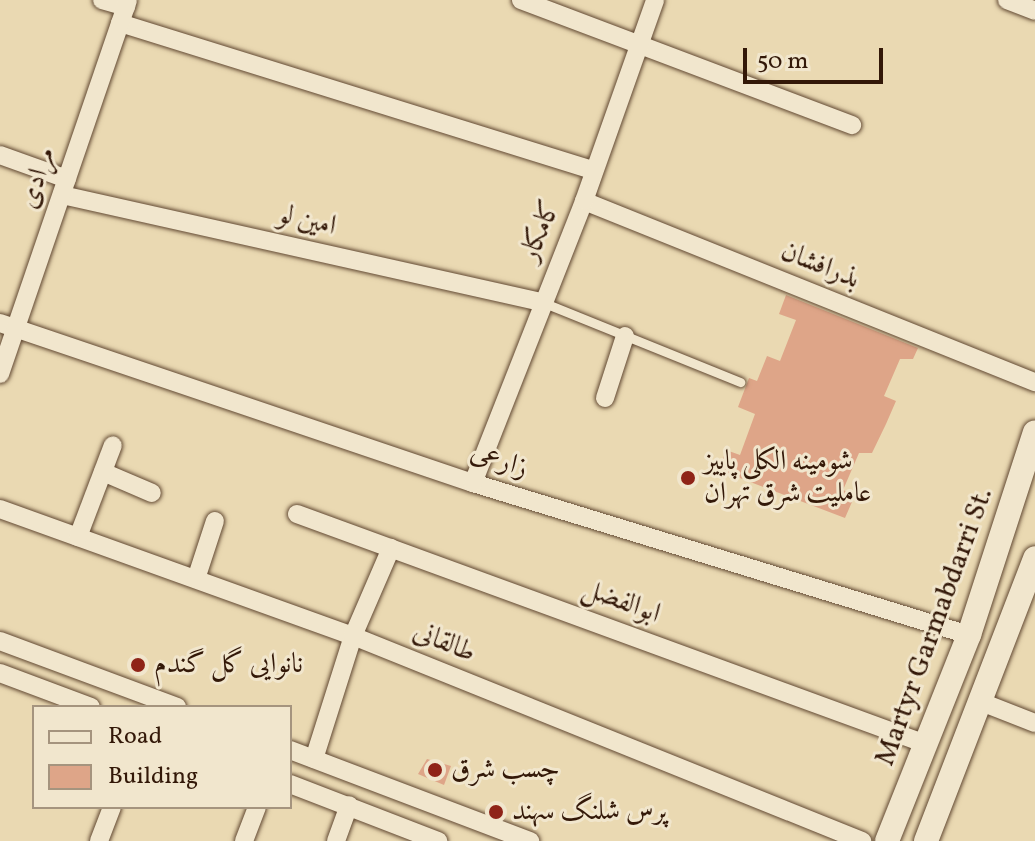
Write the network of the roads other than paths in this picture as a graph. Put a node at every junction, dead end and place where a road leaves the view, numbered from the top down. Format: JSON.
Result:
{"nodes":[{"id":1,"x":102,"y":0,"type":"edge"},
{"id":2,"x":521,"y":0,"type":"edge"},
{"id":3,"x":655,"y":0,"type":"edge"},
{"id":4,"x":1007,"y":0,"type":"edge"},
{"id":5,"x":125,"y":10,"type":"edge"},
{"id":6,"x":1035,"y":11,"type":"edge"},
{"id":7,"x":639,"y":43,"type":"junction"},
{"id":8,"x":852,"y":125,"type":"dead end"},
{"id":9,"x":0,"y":155,"type":"edge"},
{"id":10,"x":593,"y":170,"type":"junction"},
{"id":11,"x":64,"y":187,"type":"junction"},
{"id":12,"x":584,"y":201,"type":"junction"},
{"id":13,"x":541,"y":302,"type":"junction"},
{"id":14,"x":8,"y":326,"type":"edge"},
{"id":15,"x":625,"y":336,"type":"junction"},
{"id":16,"x":0,"y":374,"type":"edge"},
{"id":17,"x":740,"y":382,"type":"dead end"},
{"id":18,"x":1035,"y":382,"type":"edge"},
{"id":19,"x":605,"y":398,"type":"dead end"},
{"id":20,"x":1035,"y":432,"type":"edge"},
{"id":21,"x":113,"y":445,"type":"dead end"},
{"id":22,"x":103,"y":472,"type":"junction"},
{"id":23,"x":473,"y":483,"type":"junction"},
{"id":24,"x":152,"y":493,"type":"dead end"},
{"id":25,"x":0,"y":509,"type":"edge"},
{"id":26,"x":297,"y":514,"type":"dead end"},
{"id":27,"x":215,"y":521,"type":"dead end"},
{"id":28,"x":78,"y":537,"type":"junction"},
{"id":29,"x":391,"y":548,"type":"junction"},
{"id":30,"x":1035,"y":558,"type":"edge"},
{"id":31,"x":196,"y":579,"type":"junction"},
{"id":32,"x":969,"y":635,"type":"junction"},
{"id":33,"x":353,"y":636,"type":"junction"},
{"id":34,"x":0,"y":641,"type":"edge"},
{"id":35,"x":0,"y":673,"type":"edge"},
{"id":36,"x":981,"y":702,"type":"junction"},
{"id":37,"x":86,"y":705,"type":"edge"},
{"id":38,"x":172,"y":705,"type":"edge"},
{"id":39,"x":1035,"y":723,"type":"edge"},
{"id":40,"x":926,"y":744,"type":"junction"},
{"id":41,"x":292,"y":751,"type":"edge"},
{"id":42,"x":314,"y":759,"type":"junction"},
{"id":43,"x":292,"y":785,"type":"edge"},
{"id":44,"x":349,"y":805,"type":"junction"},
{"id":45,"x":111,"y":809,"type":"edge"},
{"id":46,"x":256,"y":809,"type":"edge"},
{"id":47,"x":99,"y":841,"type":"edge"},
{"id":48,"x":244,"y":841,"type":"edge"},
{"id":49,"x":336,"y":841,"type":"edge"},
{"id":50,"x":438,"y":841,"type":"edge"},
{"id":51,"x":530,"y":841,"type":"edge"},
{"id":52,"x":862,"y":841,"type":"edge"},
{"id":53,"x":887,"y":841,"type":"edge"},
{"id":54,"x":926,"y":841,"type":"edge"}],
"edges":[{"from":1,"to":5,"type":"street"},
{"from":2,"to":7,"type":"street"},
{"from":3,"to":7,"type":"street","name":"کامکار"},
{"from":4,"to":6,"type":"street"},
{"from":5,"to":10,"type":"street"},
{"from":5,"to":11,"type":"street","name":"مرادی"},
{"from":7,"to":8,"type":"street"},
{"from":7,"to":10,"type":"street","name":"کامکار"},
{"from":9,"to":11,"type":"street","name":"امین لو"},
{"from":10,"to":12,"type":"street","name":"کامکار"},
{"from":11,"to":13,"type":"street","name":"امین لو"},
{"from":11,"to":14,"type":"street","name":"مرادی"},
{"from":12,"to":13,"type":"street","name":"کامکار"},
{"from":12,"to":18,"type":"street","name":"بذرافشان"},
{"from":13,"to":15,"type":"lane"},
{"from":13,"to":23,"type":"street","name":"کامکار"},
{"from":14,"to":16,"type":"street","name":"مرادی"},
{"from":14,"to":23,"type":"street","name":"زارعی"},
{"from":15,"to":17,"type":"lane"},
{"from":15,"to":19,"type":"street"},
{"from":20,"to":32,"type":"main road","name":"Martyr Garmabdarri St."},
{"from":21,"to":22,"type":"street"},
{"from":22,"to":24,"type":"street"},
{"from":22,"to":28,"type":"street"},
{"from":23,"to":32,"type":"street","name":"زارعی"},
{"from":25,"to":28,"type":"street","name":"طالقانی"},
{"from":26,"to":29,"type":"street","name":"ابوالفضل"},
{"from":27,"to":31,"type":"street"},
{"from":28,"to":31,"type":"street","name":"طالقانی"},
{"from":29,"to":33,"type":"street"},
{"from":29,"to":40,"type":"street","name":"ابوالفضل"},
{"from":30,"to":36,"type":"main road"},
{"from":31,"to":33,"type":"street","name":"طالقانی"},
{"from":32,"to":40,"type":"main road","name":"Martyr Garmabdarri St."},
{"from":33,"to":42,"type":"street"},
{"from":33,"to":52,"type":"street","name":"طالقانی"},
{"from":34,"to":38,"type":"street"},
{"from":35,"to":37,"type":"street"},
{"from":36,"to":39,"type":"street"},
{"from":36,"to":54,"type":"main road"},
{"from":40,"to":53,"type":"main road","name":"Martyr Garmabdarri St."},
{"from":41,"to":42,"type":"street"},
{"from":42,"to":51,"type":"street"},
{"from":43,"to":44,"type":"street"},
{"from":44,"to":49,"type":"street"},
{"from":44,"to":50,"type":"street"},
{"from":45,"to":47,"type":"street"},
{"from":46,"to":48,"type":"street"}]}
